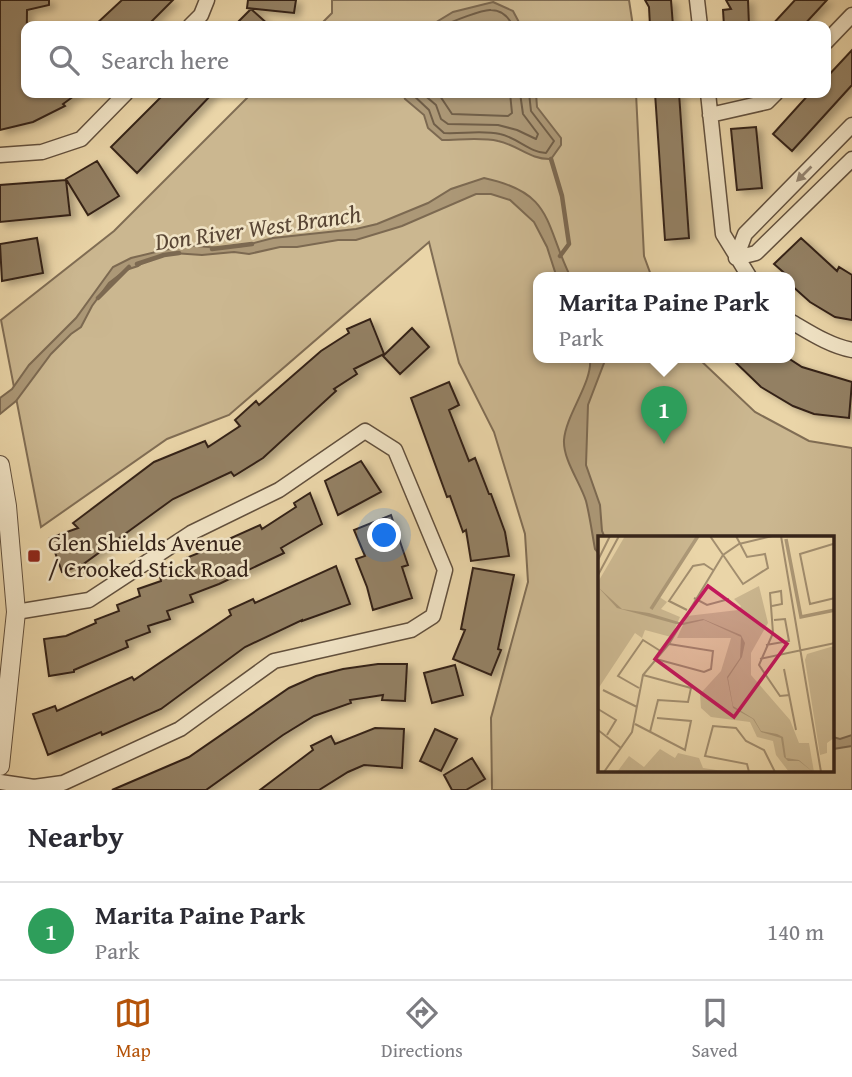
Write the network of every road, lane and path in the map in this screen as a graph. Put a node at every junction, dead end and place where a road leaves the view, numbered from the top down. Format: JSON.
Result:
{"nodes":[{"id":1,"x":206,"y":0,"type":"edge"},
{"id":2,"x":697,"y":0,"type":"edge"},
{"id":3,"x":852,"y":15,"type":"edge"},
{"id":4,"x":195,"y":21,"type":"edge"},
{"id":5,"x":699,"y":21,"type":"edge"},
{"id":6,"x":831,"y":37,"type":"edge"},
{"id":7,"x":121,"y":98,"type":"edge"},
{"id":8,"x":708,"y":98,"type":"edge"},
{"id":9,"x":771,"y":98,"type":"edge"},
{"id":10,"x":710,"y":116,"type":"junction"},
{"id":11,"x":852,"y":125,"type":"edge"},
{"id":12,"x":0,"y":155,"type":"edge"},
{"id":13,"x":852,"y":159,"type":"edge"},
{"id":14,"x":736,"y":258,"type":"junction"},
{"id":15,"x":746,"y":272,"type":"edge"},
{"id":16,"x":795,"y":324,"type":"edge"},
{"id":17,"x":852,"y":349,"type":"edge"},
{"id":18,"x":0,"y":465,"type":"edge"},
{"id":19,"x":16,"y":612,"type":"junction"},
{"id":20,"x":4,"y":703,"type":"edge"},
{"id":21,"x":0,"y":766,"type":"edge"},
{"id":22,"x":0,"y":782,"type":"edge"}],
"edges":[{"from":1,"to":4,"type":"street"},
{"from":2,"to":5,"type":"street"},
{"from":3,"to":6,"type":"street"},
{"from":7,"to":12,"type":"street"},
{"from":8,"to":10,"type":"street"},
{"from":9,"to":10,"type":"street"},
{"from":10,"to":14,"type":"street"},
{"from":11,"to":14,"type":"street","one_way":true},
{"from":13,"to":14,"type":"street"},
{"from":14,"to":15,"type":"street"},
{"from":16,"to":17,"type":"street"},
{"from":18,"to":19,"type":"street"},
{"from":19,"to":20,"type":"street"},
{"from":19,"to":22,"type":"street"},
{"from":20,"to":21,"type":"street"}]}
